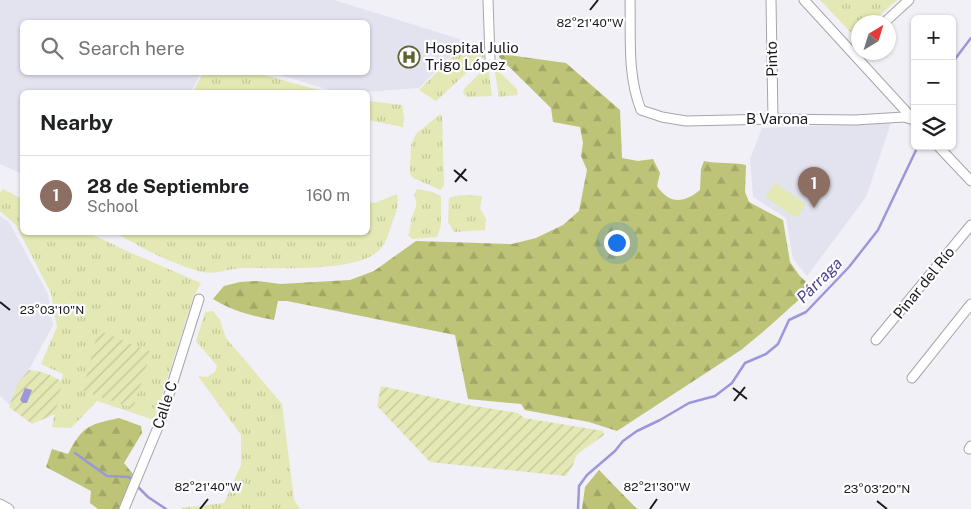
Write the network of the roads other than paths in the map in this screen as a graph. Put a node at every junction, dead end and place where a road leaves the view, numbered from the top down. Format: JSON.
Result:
{"nodes":[{"id":1,"x":488,"y":0,"type":"edge"},
{"id":2,"x":630,"y":0,"type":"edge"},
{"id":3,"x":771,"y":0,"type":"edge"},
{"id":4,"x":804,"y":0,"type":"edge"},
{"id":5,"x":909,"y":0,"type":"edge"},
{"id":6,"x":893,"y":15,"type":"edge"},
{"id":7,"x":851,"y":46,"type":"edge"},
{"id":8,"x":490,"y":59,"type":"dead end"},
{"id":9,"x":863,"y":60,"type":"edge"},
{"id":10,"x":911,"y":117,"type":"edge"},
{"id":11,"x":773,"y":119,"type":"junction"},
{"id":12,"x":911,"y":120,"type":"edge"},
{"id":13,"x":942,"y":150,"type":"edge"},
{"id":14,"x":971,"y":181,"type":"edge"},
{"id":15,"x":971,"y":225,"type":"edge"},
{"id":16,"x":199,"y":299,"type":"dead end"},
{"id":17,"x":971,"y":304,"type":"edge"},
{"id":18,"x":876,"y":340,"type":"dead end"},
{"id":19,"x":912,"y":378,"type":"dead end"},
{"id":20,"x":0,"y":504,"type":"edge"},
{"id":21,"x":9,"y":509,"type":"edge"},
{"id":22,"x":124,"y":509,"type":"edge"}],
"edges":[{"from":1,"to":8,"type":"street"},
{"from":2,"to":11,"type":"street","name":"B Varona"},
{"from":3,"to":11,"type":"street","name":"Pinto"},
{"from":4,"to":7,"type":"street"},
{"from":5,"to":6,"type":"street"},
{"from":9,"to":10,"type":"street"},
{"from":11,"to":12,"type":"street","name":"B Varona"},
{"from":13,"to":14,"type":"street"},
{"from":15,"to":18,"type":"street","name":"Pinar del Río"},
{"from":16,"to":22,"type":"street","name":"Calle C"},
{"from":17,"to":19,"type":"street"},
{"from":20,"to":21,"type":"street"}]}
